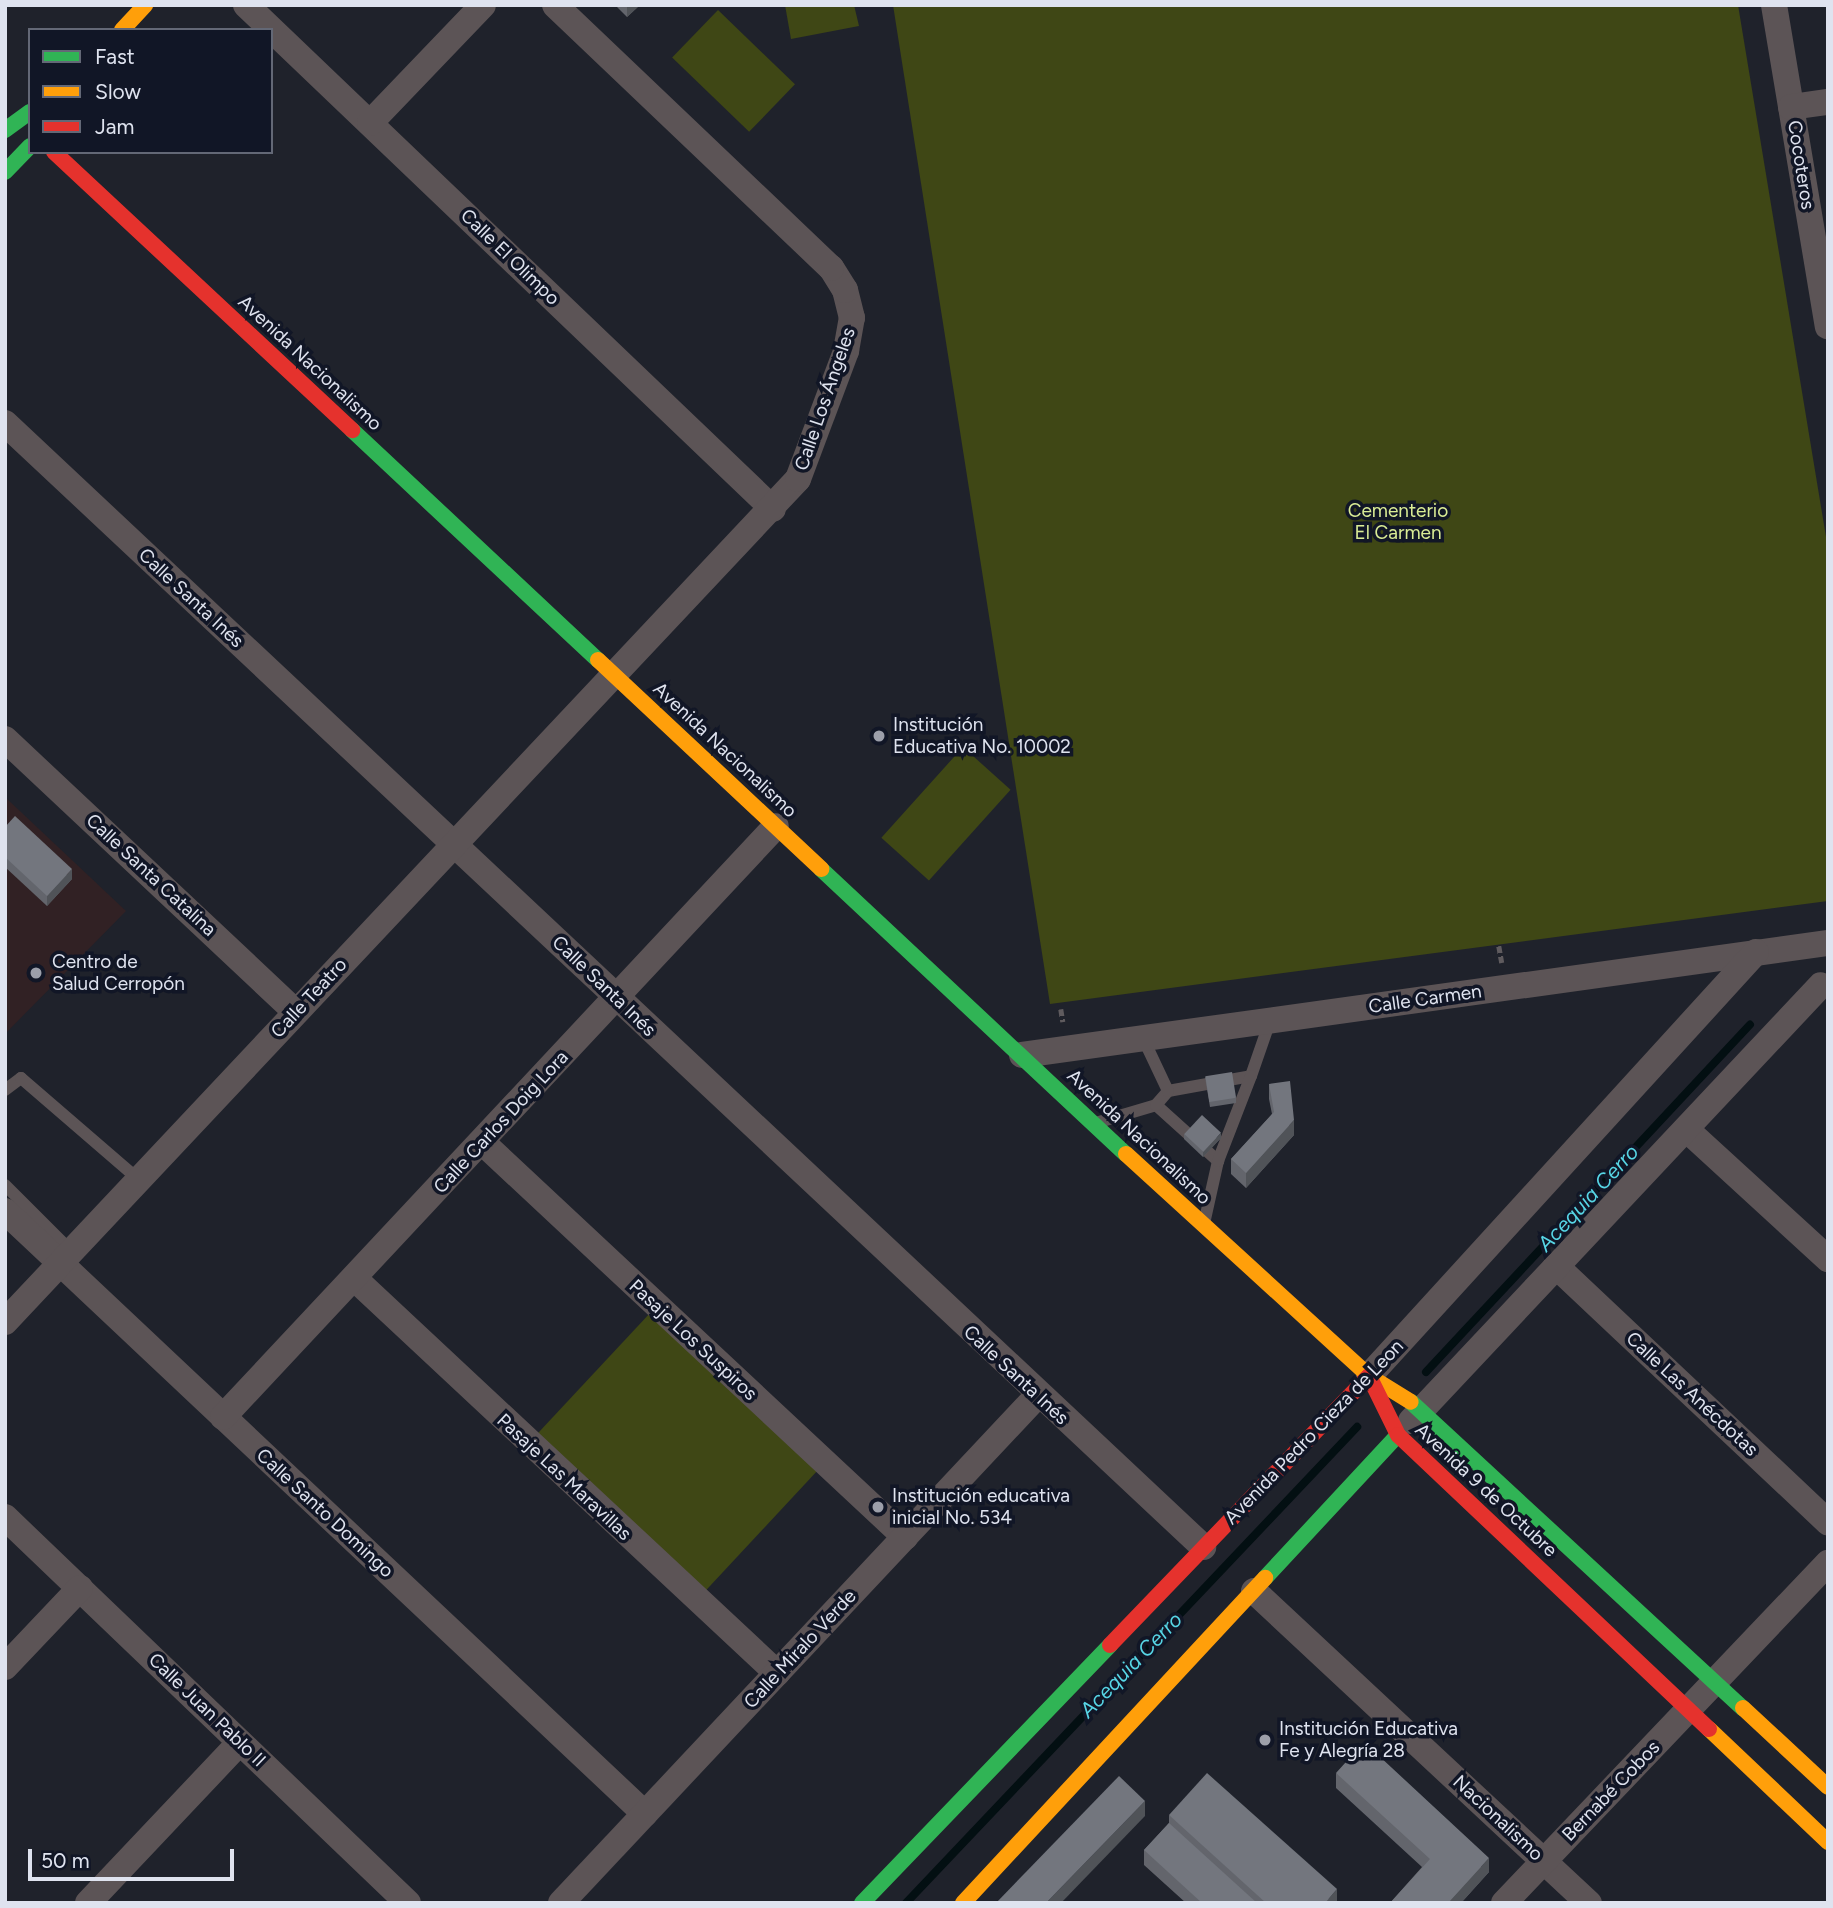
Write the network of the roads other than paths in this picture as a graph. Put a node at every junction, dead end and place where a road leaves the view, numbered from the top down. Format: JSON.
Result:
{"nodes":[{"id":1,"x":145,"y":5,"type":"edge"},
{"id":2,"x":246,"y":5,"type":"edge"},
{"id":3,"x":484,"y":5,"type":"edge"},
{"id":4,"x":555,"y":5,"type":"edge"},
{"id":5,"x":1774,"y":5,"type":"edge"},
{"id":6,"x":124,"y":28,"type":"edge"},
{"id":7,"x":270,"y":28,"type":"edge"},
{"id":8,"x":273,"y":31,"type":"edge"},
{"id":9,"x":1828,"y":102,"type":"edge"},
{"id":10,"x":1791,"y":107,"type":"junction"},
{"id":11,"x":370,"y":123,"type":"junction"},
{"id":12,"x":28,"y":148,"type":"edge"},
{"id":13,"x":56,"y":154,"type":"edge"},
{"id":14,"x":5,"y":172,"type":"edge"},
{"id":15,"x":1828,"y":326,"type":"edge"},
{"id":16,"x":5,"y":423,"type":"edge"},
{"id":17,"x":773,"y":509,"type":"junction"},
{"id":18,"x":615,"y":675,"type":"junction"},
{"id":19,"x":5,"y":739,"type":"edge"},
{"id":20,"x":776,"y":826,"type":"junction"},
{"id":21,"x":454,"y":845,"type":"junction"},
{"id":22,"x":1828,"y":943,"type":"edge"},
{"id":23,"x":1794,"y":948,"type":"junction"},
{"id":24,"x":1756,"y":952,"type":"junction"},
{"id":25,"x":1824,"y":988,"type":"edge"},
{"id":26,"x":617,"y":999,"type":"junction"},
{"id":27,"x":296,"y":1012,"type":"junction"},
{"id":28,"x":1270,"y":1020,"type":"junction"},
{"id":29,"x":1143,"y":1038,"type":"junction"},
{"id":30,"x":1022,"y":1055,"type":"junction"},
{"id":31,"x":1251,"y":1076,"type":"junction"},
{"id":32,"x":5,"y":1090,"type":"edge"},
{"id":33,"x":1168,"y":1091,"type":"junction"},
{"id":34,"x":1156,"y":1105,"type":"junction"},
{"id":35,"x":1094,"y":1123,"type":"junction"},
{"id":36,"x":1686,"y":1129,"type":"junction"},
{"id":37,"x":482,"y":1142,"type":"junction"},
{"id":38,"x":1218,"y":1161,"type":"junction"},
{"id":39,"x":138,"y":1179,"type":"junction"},
{"id":40,"x":5,"y":1185,"type":"edge"},
{"id":41,"x":5,"y":1211,"type":"edge"},
{"id":42,"x":1203,"y":1226,"type":"junction"},
{"id":43,"x":64,"y":1256,"type":"junction"},
{"id":44,"x":1828,"y":1259,"type":"edge"},
{"id":45,"x":1556,"y":1266,"type":"junction"},
{"id":46,"x":354,"y":1278,"type":"junction"},
{"id":47,"x":5,"y":1322,"type":"edge"},
{"id":48,"x":1369,"y":1376,"type":"junction"},
{"id":49,"x":1038,"y":1395,"type":"junction"},
{"id":50,"x":1422,"y":1409,"type":"junction"},
{"id":51,"x":223,"y":1417,"type":"junction"},
{"id":52,"x":1398,"y":1435,"type":"junction"},
{"id":53,"x":5,"y":1517,"type":"edge"},
{"id":54,"x":1828,"y":1522,"type":"edge"},
{"id":55,"x":905,"y":1537,"type":"junction"},
{"id":56,"x":1203,"y":1547,"type":"junction"},
{"id":57,"x":1828,"y":1563,"type":"edge"},
{"id":58,"x":80,"y":1588,"type":"junction"},
{"id":59,"x":1254,"y":1591,"type":"junction"},
{"id":60,"x":5,"y":1667,"type":"edge"},
{"id":61,"x":777,"y":1673,"type":"junction"},
{"id":62,"x":1715,"y":1681,"type":"junction"},
{"id":63,"x":1689,"y":1710,"type":"junction"},
{"id":64,"x":240,"y":1742,"type":"junction"},
{"id":65,"x":1828,"y":1787,"type":"edge"},
{"id":66,"x":645,"y":1814,"type":"junction"},
{"id":67,"x":1828,"y":1842,"type":"edge"},
{"id":68,"x":1544,"y":1861,"type":"junction"},
{"id":69,"x":88,"y":1903,"type":"edge"},
{"id":70,"x":408,"y":1903,"type":"edge"},
{"id":71,"x":561,"y":1903,"type":"edge"},
{"id":72,"x":862,"y":1903,"type":"edge"},
{"id":73,"x":963,"y":1903,"type":"edge"},
{"id":74,"x":1504,"y":1903,"type":"edge"},
{"id":75,"x":1588,"y":1903,"type":"edge"}],
"edges":[{"from":1,"to":6,"type":"street"},
{"from":2,"to":7,"type":"street","name":"Calle El Olimpo"},
{"from":3,"to":11,"type":"street"},
{"from":4,"to":17,"type":"street","name":"Calle Los Ángeles"},
{"from":5,"to":10,"type":"street","name":"Cocoteros"},
{"from":8,"to":11,"type":"street","name":"Calle El Olimpo"},
{"from":9,"to":10,"type":"street"},
{"from":10,"to":15,"type":"street","name":"Cocoteros"},
{"from":11,"to":17,"type":"street","name":"Calle El Olimpo"},
{"from":12,"to":14,"type":"street"},
{"from":13,"to":18,"type":"street","name":"Avenida Nacionalismo"},
{"from":16,"to":21,"type":"street","name":"Calle Santa Inés"},
{"from":17,"to":18,"type":"street","name":"Calle Los Ángeles"},
{"from":18,"to":20,"type":"street","name":"Avenida Nacionalismo"},
{"from":18,"to":21,"type":"street","name":"Calle Teatro"},
{"from":19,"to":27,"type":"street","name":"Calle Santa Catalina"},
{"from":20,"to":26,"type":"street","name":"Calle Carlos Doig Lora"},
{"from":20,"to":30,"type":"street","name":"Avenida Nacionalismo"},
{"from":21,"to":26,"type":"street","name":"Calle Santa Inés"},
{"from":21,"to":27,"type":"street","name":"Calle Teatro"},
{"from":22,"to":23,"type":"street","name":"Calle Carmen"},
{"from":23,"to":24,"type":"street","name":"Calle Carmen"},
{"from":23,"to":25,"type":"street"},
{"from":24,"to":28,"type":"street","name":"Calle Carmen"},
{"from":24,"to":48,"type":"street","name":"Avenida Pedro Cieza de Leon"},
{"from":25,"to":36,"type":"street"},
{"from":26,"to":37,"type":"street","name":"Calle Carlos Doig Lora"},
{"from":26,"to":49,"type":"street","name":"Calle Santa Inés"},
{"from":27,"to":39,"type":"street","name":"Calle Teatro"},
{"from":28,"to":29,"type":"street","name":"Calle Carmen"},
{"from":28,"to":31,"type":"lane"},
{"from":29,"to":30,"type":"street","name":"Calle Carmen"},
{"from":29,"to":33,"type":"lane"},
{"from":30,"to":35,"type":"street","name":"Avenida Nacionalismo"},
{"from":31,"to":33,"type":"lane"},
{"from":31,"to":38,"type":"lane"},
{"from":32,"to":39,"type":"lane"},
{"from":33,"to":34,"type":"lane"},
{"from":34,"to":35,"type":"lane"},
{"from":34,"to":38,"type":"lane"},
{"from":35,"to":42,"type":"street","name":"Avenida Nacionalismo"},
{"from":36,"to":44,"type":"street"},
{"from":36,"to":45,"type":"street"},
{"from":37,"to":46,"type":"street","name":"Calle Carlos Doig Lora"},
{"from":37,"to":55,"type":"street","name":"Pasaje Los Suspiros"},
{"from":38,"to":42,"type":"lane"},
{"from":39,"to":43,"type":"street","name":"Calle Teatro"},
{"from":40,"to":43,"type":"lane"},
{"from":41,"to":43,"type":"street","name":"Calle Santo Domingo"},
{"from":42,"to":48,"type":"street","name":"Avenida Nacionalismo"},
{"from":43,"to":47,"type":"street","name":"Calle Teatro"},
{"from":43,"to":51,"type":"street","name":"Calle Santo Domingo"},
{"from":45,"to":50,"type":"street"},
{"from":45,"to":54,"type":"street","name":"Calle Las Anécdotas"},
{"from":46,"to":51,"type":"street","name":"Calle Carlos Doig Lora"},
{"from":46,"to":61,"type":"street","name":"Pasaje Las Maravillas"},
{"from":48,"to":50,"type":"street","name":"Avenida 9 de Octubre"},
{"from":48,"to":52,"type":"street","name":"Avenida 9 de Octubre"},
{"from":48,"to":56,"type":"street","name":"Avenida Pedro Cieza de Leon"},
{"from":49,"to":55,"type":"street","name":"Calle Miralo Verde"},
{"from":49,"to":56,"type":"street","name":"Calle Santa Inés"},
{"from":50,"to":52,"type":"street"},
{"from":50,"to":62,"type":"street","name":"Avenida 9 de Octubre"},
{"from":51,"to":66,"type":"street","name":"Calle Santo Domingo"},
{"from":52,"to":59,"type":"street"},
{"from":52,"to":63,"type":"street","name":"Avenida 9 de Octubre"},
{"from":53,"to":58,"type":"street","name":"Calle Juan Pablo II"},
{"from":55,"to":61,"type":"street","name":"Calle Miralo Verde"},
{"from":56,"to":72,"type":"street","name":"Avenida Pedro Cieza de Leon"},
{"from":57,"to":62,"type":"street","name":"Bernabé Cobos"},
{"from":58,"to":60,"type":"street"},
{"from":58,"to":64,"type":"street","name":"Calle Juan Pablo II"},
{"from":59,"to":68,"type":"street","name":"Nacionalismo"},
{"from":59,"to":73,"type":"street"},
{"from":61,"to":66,"type":"street","name":"Calle Miralo Verde"},
{"from":62,"to":63,"type":"street","name":"Bernabé Cobos"},
{"from":62,"to":65,"type":"street","name":"Avenida 9 de Octubre"},
{"from":63,"to":67,"type":"street","name":"Avenida 9 de Octubre"},
{"from":63,"to":68,"type":"street","name":"Bernabé Cobos"},
{"from":64,"to":69,"type":"street"},
{"from":64,"to":70,"type":"street","name":"Calle Juan Pablo II"},
{"from":66,"to":71,"type":"street","name":"Calle Miralo Verde"},
{"from":68,"to":74,"type":"street","name":"Bernabé Cobos"},
{"from":68,"to":75,"type":"street","name":"Nacionalismo"}]}
